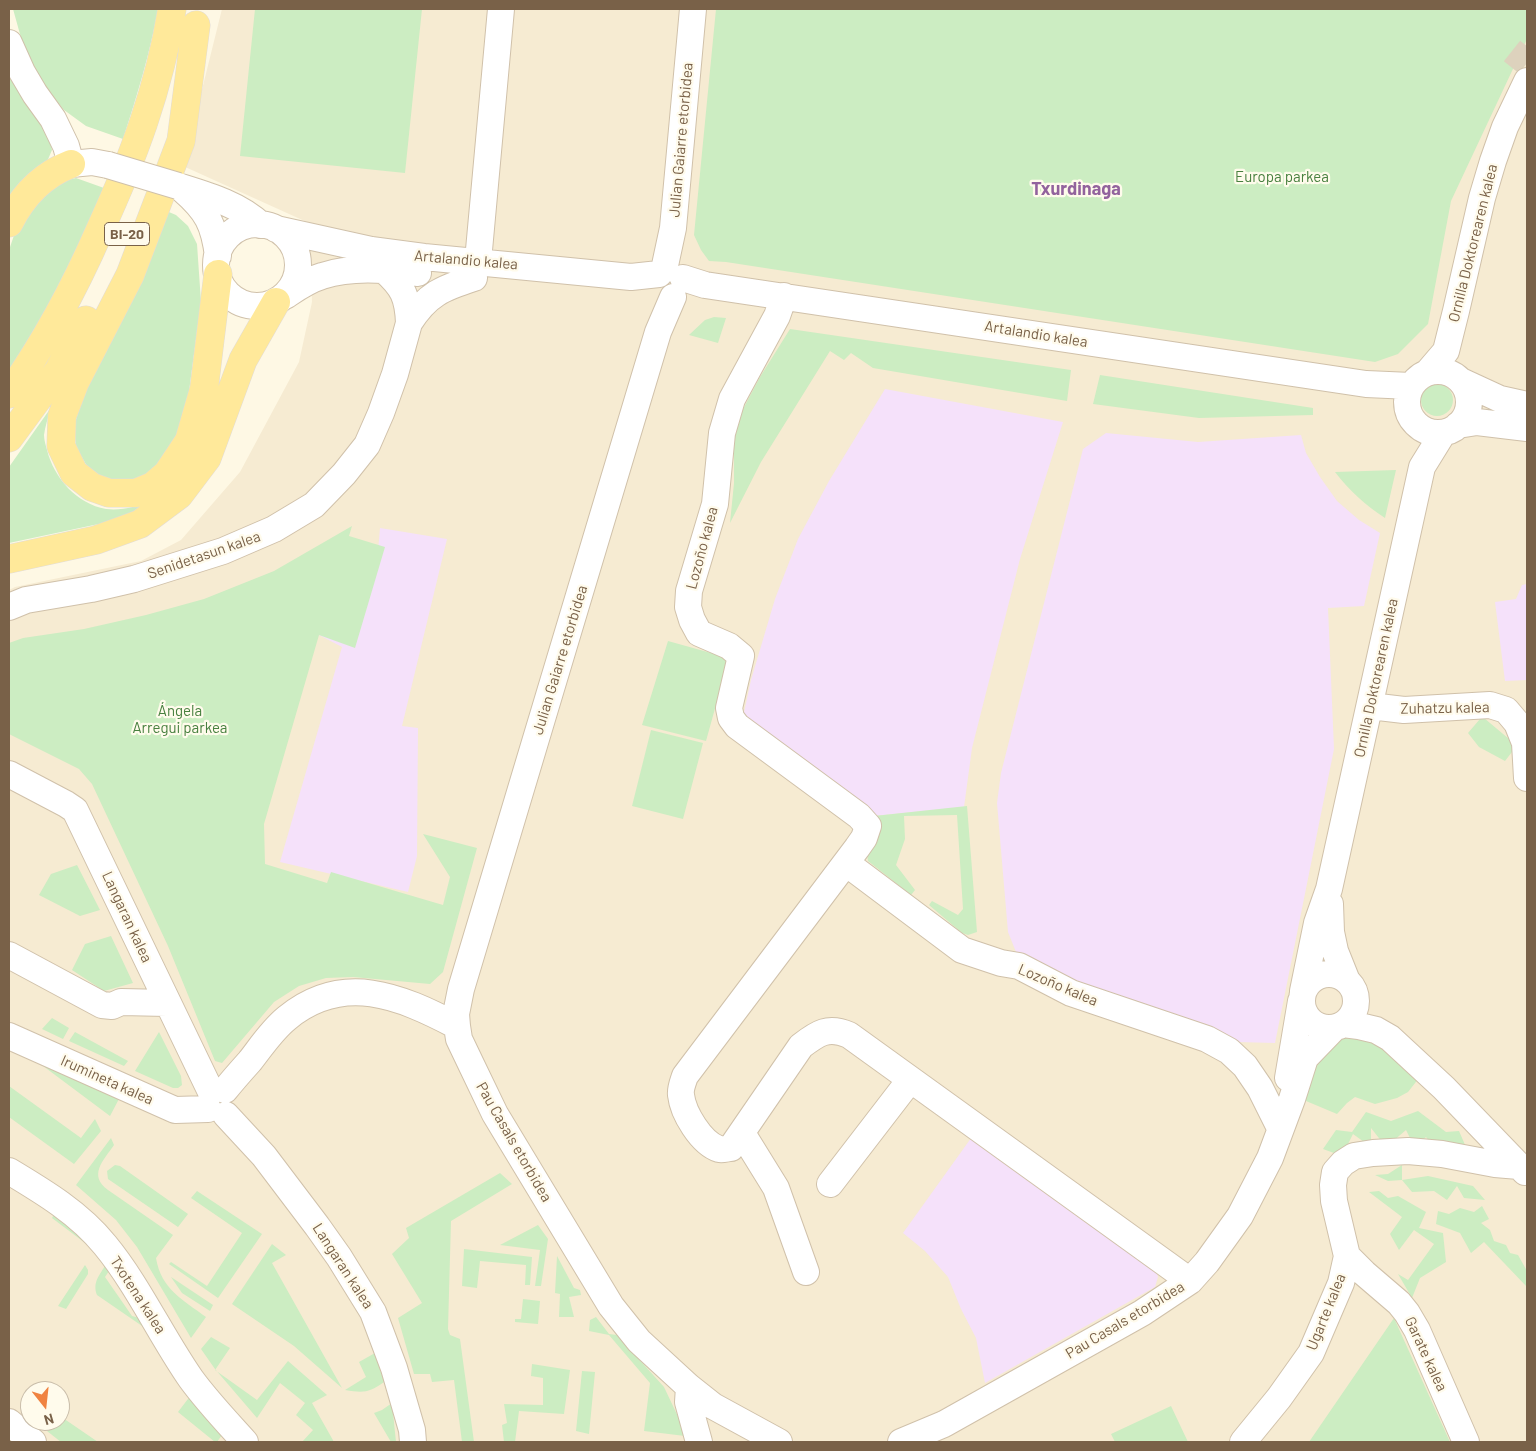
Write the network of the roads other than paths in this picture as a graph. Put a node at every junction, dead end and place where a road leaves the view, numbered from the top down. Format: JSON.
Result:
{"nodes":[{"id":1,"x":172,"y":9,"type":"edge"},
{"id":2,"x":501,"y":9,"type":"edge"},
{"id":3,"x":694,"y":9,"type":"edge"},
{"id":4,"x":197,"y":17,"type":"edge"},
{"id":5,"x":9,"y":43,"type":"edge"},
{"id":6,"x":1527,"y":81,"type":"edge"},
{"id":7,"x":53,"y":119,"type":"junction"},
{"id":8,"x":71,"y":164,"type":"junction"},
{"id":9,"x":108,"y":165,"type":"junction"},
{"id":10,"x":178,"y":186,"type":"junction"},
{"id":11,"x":9,"y":223,"type":"edge"},
{"id":12,"x":268,"y":227,"type":"junction"},
{"id":13,"x":218,"y":265,"type":"junction"},
{"id":14,"x":476,"y":269,"type":"junction"},
{"id":15,"x":384,"y":270,"type":"junction"},
{"id":16,"x":674,"y":284,"type":"junction"},
{"id":17,"x":784,"y":296,"type":"junction"},
{"id":18,"x":280,"y":299,"type":"junction"},
{"id":19,"x":411,"y":320,"type":"junction"},
{"id":20,"x":1446,"y":352,"type":"junction"},
{"id":21,"x":1459,"y":379,"type":"junction"},
{"id":22,"x":9,"y":394,"type":"edge"},
{"id":23,"x":1415,"y":397,"type":"junction"},
{"id":24,"x":1527,"y":405,"type":"edge"},
{"id":25,"x":1527,"y":428,"type":"edge"},
{"id":26,"x":1451,"y":429,"type":"junction"},
{"id":27,"x":9,"y":438,"type":"edge"},
{"id":28,"x":1422,"y":467,"type":"junction"},
{"id":29,"x":9,"y":559,"type":"edge"},
{"id":30,"x":9,"y":607,"type":"edge"},
{"id":31,"x":1370,"y":706,"type":"junction"},
{"id":32,"x":1517,"y":710,"type":"edge"},
{"id":33,"x":9,"y":774,"type":"edge"},
{"id":34,"x":1527,"y":778,"type":"edge"},
{"id":35,"x":846,"y":863,"type":"junction"},
{"id":36,"x":1329,"y":889,"type":"junction"},
{"id":37,"x":9,"y":955,"type":"edge"},
{"id":38,"x":1350,"y":986,"type":"junction"},
{"id":39,"x":1302,"y":996,"type":"junction"},
{"id":40,"x":168,"y":1002,"type":"junction"},
{"id":41,"x":457,"y":1026,"type":"junction"},
{"id":42,"x":1339,"y":1026,"type":"junction"},
{"id":43,"x":9,"y":1036,"type":"edge"},
{"id":44,"x":910,"y":1080,"type":"junction"},
{"id":45,"x":1444,"y":1088,"type":"junction"},
{"id":46,"x":218,"y":1102,"type":"junction"},
{"id":47,"x":1280,"y":1128,"type":"junction"},
{"id":48,"x":742,"y":1133,"type":"junction"},
{"id":49,"x":1523,"y":1170,"type":"edge"},
{"id":50,"x":9,"y":1171,"type":"edge"},
{"id":51,"x":830,"y":1184,"type":"dead end"},
{"id":52,"x":1347,"y":1256,"type":"junction"},
{"id":53,"x":806,"y":1272,"type":"dead end"},
{"id":54,"x":1190,"y":1281,"type":"junction"},
{"id":55,"x":689,"y":1387,"type":"junction"},
{"id":56,"x":731,"y":1416,"type":"junction"},
{"id":57,"x":9,"y":1422,"type":"edge"},
{"id":58,"x":944,"y":1424,"type":"junction"},
{"id":59,"x":698,"y":1438,"type":"edge"},
{"id":60,"x":33,"y":1442,"type":"edge"},
{"id":61,"x":246,"y":1442,"type":"edge"},
{"id":62,"x":413,"y":1442,"type":"edge"},
{"id":63,"x":779,"y":1442,"type":"edge"},
{"id":64,"x":901,"y":1442,"type":"edge"},
{"id":65,"x":926,"y":1442,"type":"edge"},
{"id":66,"x":1243,"y":1442,"type":"edge"},
{"id":67,"x":1466,"y":1442,"type":"edge"}],
"edges":[{"from":1,"to":22,"type":"main road","number":"BI-20"},
{"from":2,"to":14,"type":"street"},
{"from":3,"to":16,"type":"street","name":"Julian Gaiarre etorbidea"},
{"from":4,"to":13,"type":"main road"},
{"from":4,"to":27,"type":"main road","number":"BI-20"},
{"from":5,"to":7,"type":"street"},
{"from":6,"to":20,"type":"street","name":"Ornilla Doktorearen kalea"},
{"from":7,"to":8,"type":"street"},
{"from":7,"to":9,"type":"street"},
{"from":8,"to":9,"type":"street"},
{"from":8,"to":11,"type":"main road"},
{"from":9,"to":10,"type":"street","bridge":true},
{"from":10,"to":12,"type":"street"},
{"from":10,"to":13,"type":"street"},
{"from":12,"to":13,"type":"street"},
{"from":12,"to":14,"type":"street","name":"Artalandio kalea"},
{"from":12,"to":18,"type":"street"},
{"from":13,"to":18,"type":"street"},
{"from":14,"to":15,"type":"street","name":"Artalandio kalea"},
{"from":14,"to":16,"type":"street","name":"Artalandio kalea"},
{"from":14,"to":19,"type":"street","name":"Senidetasun kalea"},
{"from":15,"to":18,"type":"street","name":"Artalandio kalea"},
{"from":15,"to":19,"type":"street"},
{"from":16,"to":17,"type":"street","name":"Artalandio kalea"},
{"from":16,"to":41,"type":"street","name":"Julian Gaiarre etorbidea"},
{"from":17,"to":23,"type":"street","name":"Artalandio kalea"},
{"from":17,"to":35,"type":"street","name":"Lozoño kalea"},
{"from":18,"to":29,"type":"main road"},
{"from":19,"to":30,"type":"street","name":"Senidetasun kalea"},
{"from":20,"to":21,"type":"street"},
{"from":20,"to":23,"type":"street","name":"Ornilla Doktorearen kalea"},
{"from":21,"to":23,"type":"street"},
{"from":21,"to":24,"type":"street"},
{"from":21,"to":26,"type":"street"},
{"from":23,"to":26,"type":"street"},
{"from":23,"to":28,"type":"street","name":"Ornilla Doktorearen kalea"},
{"from":25,"to":26,"type":"street"},
{"from":26,"to":28,"type":"street","name":"Ornilla Doktorearen kalea"},
{"from":28,"to":31,"type":"street","name":"Ornilla Doktorearen kalea"},
{"from":31,"to":32,"type":"street","name":"Zuhatzu kalea"},
{"from":31,"to":36,"type":"street","name":"Ornilla Doktorearen kalea"},
{"from":32,"to":34,"type":"street","name":"Zuhatzu kalea"},
{"from":33,"to":40,"type":"street","name":"Langaran kalea"},
{"from":35,"to":47,"type":"street","name":"Lozoño kalea"},
{"from":35,"to":48,"type":"street","name":"Lozoño kalea"},
{"from":36,"to":38,"type":"street","name":"Ornilla Doktorearen kalea"},
{"from":36,"to":39,"type":"street","name":"Ornilla Doktorearen kalea"},
{"from":37,"to":40,"type":"street"},
{"from":38,"to":39,"type":"street"},
{"from":38,"to":42,"type":"street"},
{"from":38,"to":45,"type":"street"},
{"from":39,"to":42,"type":"street"},
{"from":39,"to":47,"type":"street","name":"Pau Casals etorbidea"},
{"from":40,"to":46,"type":"street","name":"Langaran kalea"},
{"from":41,"to":46,"type":"street"},
{"from":41,"to":55,"type":"street","name":"Pau Casals etorbidea"},
{"from":42,"to":45,"type":"street"},
{"from":42,"to":47,"type":"street","name":"Pau Casals etorbidea"},
{"from":43,"to":46,"type":"street","name":"Irumineta kalea"},
{"from":44,"to":48,"type":"street","name":"Lozoño kalea"},
{"from":44,"to":51,"type":"street"},
{"from":44,"to":54,"type":"street","name":"Lozoño kalea"},
{"from":45,"to":49,"type":"street"},
{"from":46,"to":62,"type":"street","name":"Langaran kalea"},
{"from":47,"to":54,"type":"street","name":"Pau Casals etorbidea"},
{"from":48,"to":53,"type":"street"},
{"from":49,"to":52,"type":"street","name":"Ugarte kalea"},
{"from":50,"to":61,"type":"street","name":"Txotena kalea"},
{"from":52,"to":66,"type":"street","name":"Ugarte kalea"},
{"from":52,"to":67,"type":"street","name":"Garate kalea"},
{"from":54,"to":58,"type":"street","name":"Pau Casals etorbidea"},
{"from":55,"to":56,"type":"street","name":"Pau Casals etorbidea"},
{"from":55,"to":59,"type":"street"},
{"from":56,"to":59,"type":"street"},
{"from":56,"to":63,"type":"street","name":"Pau Casals etorbidea"},
{"from":57,"to":60,"type":"street"},
{"from":58,"to":64,"type":"street","name":"Pau Casals etorbidea"},
{"from":58,"to":65,"type":"street"}]}
